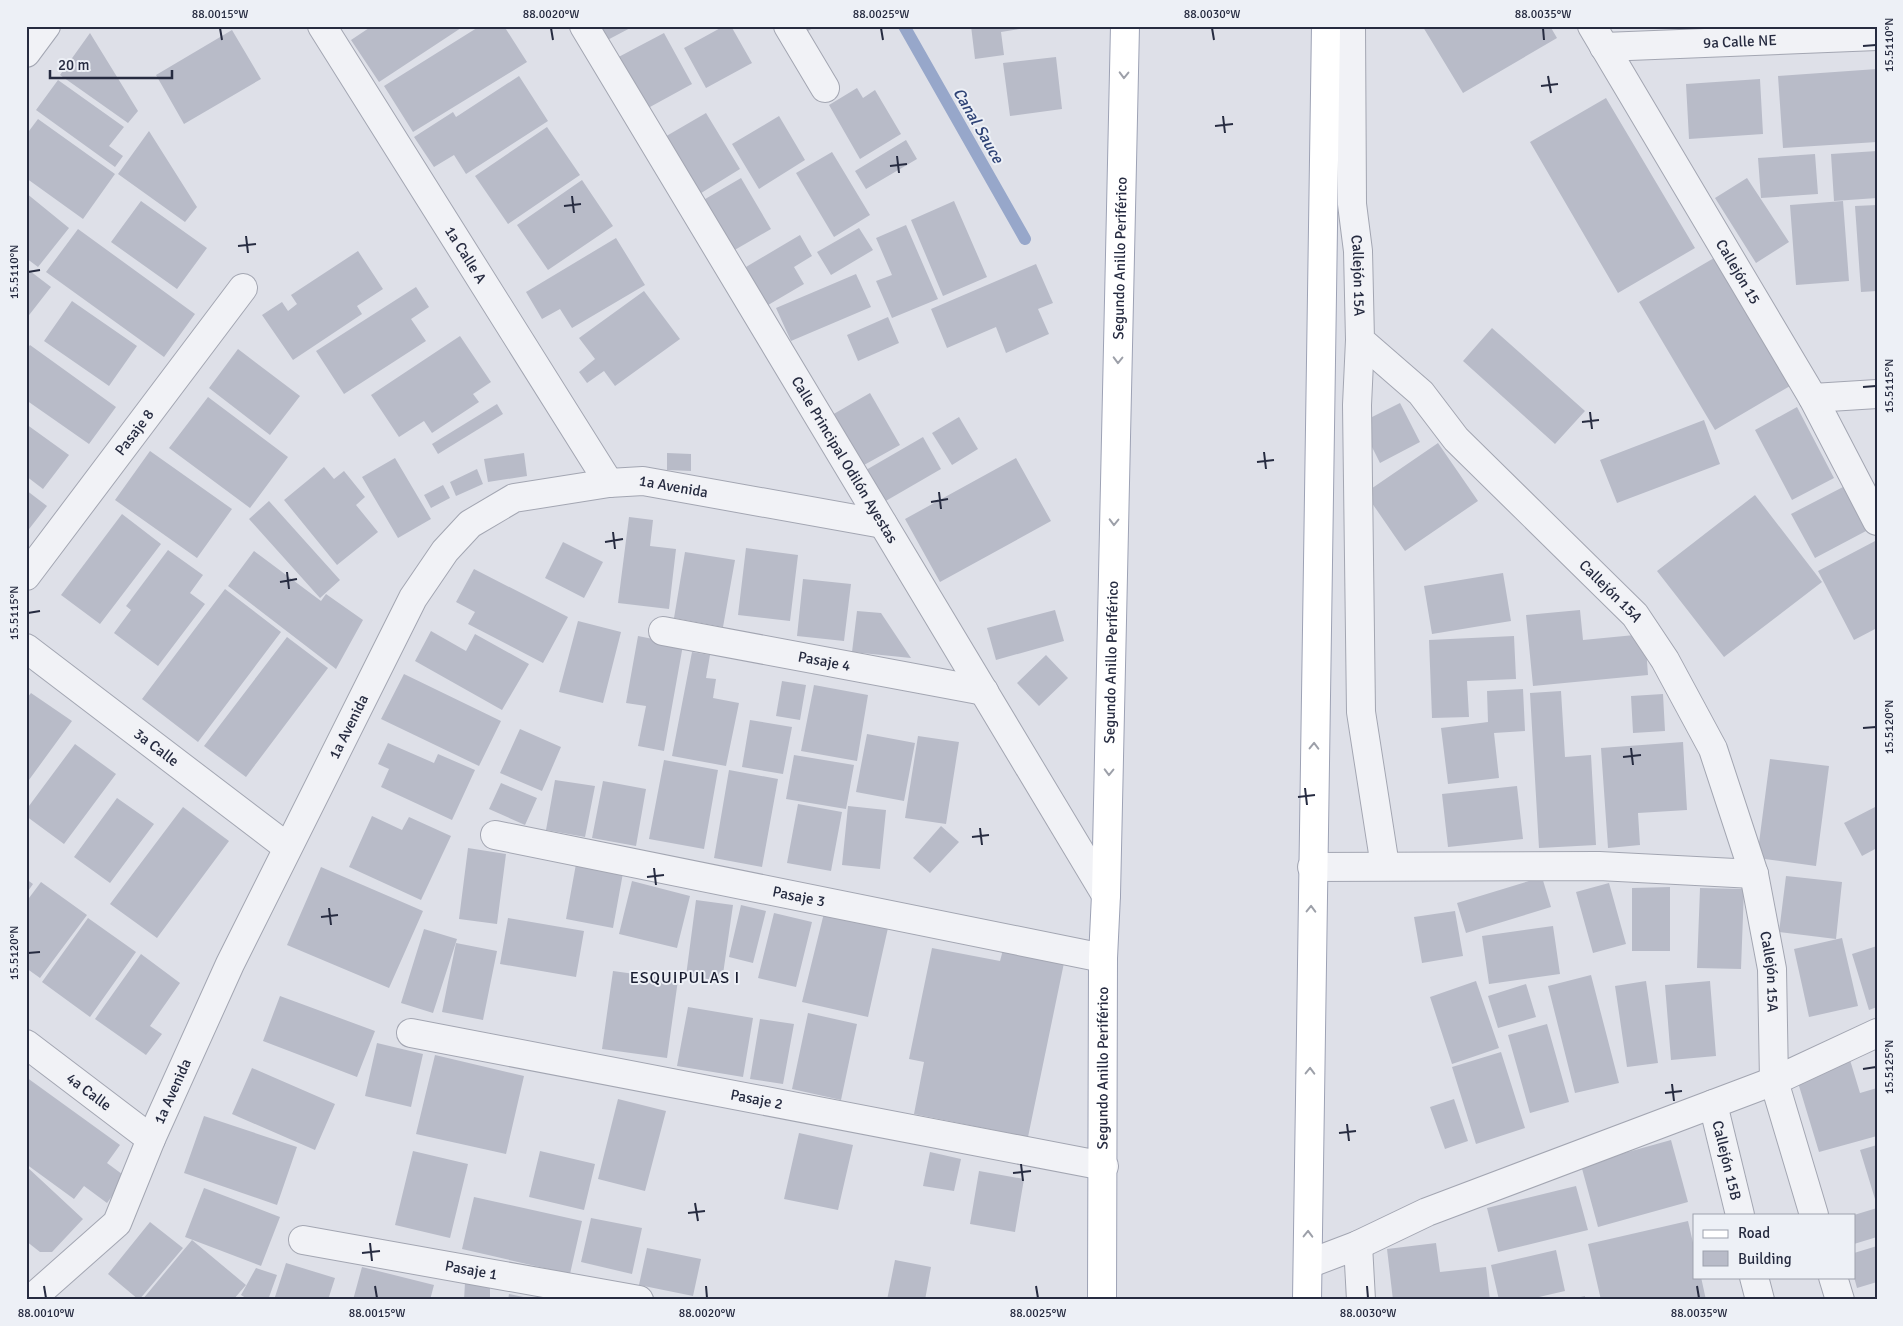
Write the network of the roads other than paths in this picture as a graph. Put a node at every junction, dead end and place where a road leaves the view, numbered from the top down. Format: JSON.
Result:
{"nodes":[{"id":1,"x":46,"y":26,"type":"edge"},
{"id":2,"x":322,"y":26,"type":"edge"},
{"id":3,"x":584,"y":26,"type":"edge"},
{"id":4,"x":788,"y":26,"type":"edge"},
{"id":5,"x":1125,"y":26,"type":"edge"},
{"id":6,"x":1326,"y":26,"type":"edge"},
{"id":7,"x":1351,"y":26,"type":"edge"},
{"id":8,"x":1598,"y":36,"type":"edge"},
{"id":9,"x":1877,"y":36,"type":"edge"},
{"id":10,"x":26,"y":53,"type":"edge"},
{"id":11,"x":826,"y":88,"type":"dead end"},
{"id":12,"x":243,"y":288,"type":"dead end"},
{"id":13,"x":1360,"y":340,"type":"junction"},
{"id":14,"x":1877,"y":394,"type":"edge"},
{"id":15,"x":1813,"y":398,"type":"junction"},
{"id":16,"x":609,"y":483,"type":"junction"},
{"id":17,"x":1877,"y":521,"type":"edge"},
{"id":18,"x":883,"y":524,"type":"junction"},
{"id":19,"x":26,"y":576,"type":"edge"},
{"id":20,"x":664,"y":631,"type":"dead end"},
{"id":21,"x":26,"y":648,"type":"edge"},
{"id":22,"x":984,"y":691,"type":"junction"},
{"id":23,"x":496,"y":835,"type":"dead end"},
{"id":24,"x":287,"y":846,"type":"junction"},
{"id":25,"x":1385,"y":866,"type":"junction"},
{"id":26,"x":1312,"y":867,"type":"junction"},
{"id":27,"x":1754,"y":874,"type":"junction"},
{"id":28,"x":1106,"y":895,"type":"junction"},
{"id":29,"x":1103,"y":958,"type":"junction"},
{"id":30,"x":411,"y":1032,"type":"dead end"},
{"id":31,"x":1877,"y":1033,"type":"edge"},
{"id":32,"x":26,"y":1044,"type":"edge"},
{"id":33,"x":1774,"y":1081,"type":"junction"},
{"id":34,"x":1713,"y":1104,"type":"junction"},
{"id":35,"x":151,"y":1139,"type":"junction"},
{"id":36,"x":1104,"y":1166,"type":"junction"},
{"id":37,"x":1740,"y":1214,"type":"edge"},
{"id":38,"x":1814,"y":1214,"type":"edge"},
{"id":39,"x":303,"y":1240,"type":"dead end"},
{"id":40,"x":1358,"y":1245,"type":"junction"},
{"id":41,"x":1308,"y":1264,"type":"junction"},
{"id":42,"x":1754,"y":1278,"type":"edge"},
{"id":43,"x":1833,"y":1278,"type":"edge"},
{"id":44,"x":30,"y":1300,"type":"edge"},
{"id":45,"x":639,"y":1300,"type":"edge"},
{"id":46,"x":1102,"y":1300,"type":"edge"},
{"id":47,"x":1307,"y":1300,"type":"edge"},
{"id":48,"x":1361,"y":1300,"type":"edge"},
{"id":49,"x":1760,"y":1300,"type":"edge"},
{"id":50,"x":1840,"y":1300,"type":"edge"}],
"edges":[{"from":1,"to":10,"type":"street"},
{"from":2,"to":16,"type":"street","name":"1a Calle A"},
{"from":3,"to":18,"type":"street","name":"Calle Principal Odilón Ayestas"},
{"from":4,"to":11,"type":"street"},
{"from":5,"to":28,"type":"main road","name":"Segundo Anillo Periférico","one_way":true},
{"from":26,"to":6,"type":"main road","one_way":true},
{"from":7,"to":13,"type":"street","name":"Callejón 15A"},
{"from":8,"to":9,"type":"street","name":"9a Calle NE"},
{"from":8,"to":15,"type":"street","name":"Callejón 15"},
{"from":12,"to":19,"type":"street","name":"Pasaje 8"},
{"from":13,"to":25,"type":"street"},
{"from":13,"to":27,"type":"street","name":"Callejón 15A"},
{"from":14,"to":15,"type":"street"},
{"from":15,"to":17,"type":"street","name":"Callejón 15"},
{"from":16,"to":18,"type":"street","name":"1a Avenida"},
{"from":16,"to":24,"type":"street","name":"1a Avenida"},
{"from":18,"to":22,"type":"street","name":"Calle Principal Odilón Ayestas"},
{"from":20,"to":22,"type":"street","name":"Pasaje 4"},
{"from":21,"to":24,"type":"street","name":"3a Calle"},
{"from":22,"to":28,"type":"street","name":"Calle Principal Odilón Ayestas"},
{"from":23,"to":29,"type":"street","name":"Pasaje 3"},
{"from":24,"to":35,"type":"street","name":"1a Avenida"},
{"from":25,"to":26,"type":"street"},
{"from":25,"to":27,"type":"street"},
{"from":41,"to":26,"type":"main road","one_way":true},
{"from":27,"to":33,"type":"street","name":"Callejón 15A"},
{"from":28,"to":29,"type":"main road","name":"Segundo Anillo Periférico"},
{"from":29,"to":36,"type":"main road","name":"Segundo Anillo Periférico"},
{"from":30,"to":36,"type":"street","name":"Pasaje 2"},
{"from":31,"to":33,"type":"street"},
{"from":32,"to":35,"type":"street","name":"4a Calle"},
{"from":33,"to":34,"type":"street"},
{"from":33,"to":38,"type":"street","name":"Callejón 15A"},
{"from":34,"to":37,"type":"street","name":"Callejón 15B"},
{"from":34,"to":40,"type":"street"},
{"from":35,"to":44,"type":"street","name":"1a Avenida"},
{"from":36,"to":46,"type":"main road","name":"Segundo Anillo Periférico"},
{"from":39,"to":45,"type":"street","name":"Pasaje 1"},
{"from":40,"to":41,"type":"street"},
{"from":40,"to":48,"type":"street"},
{"from":41,"to":47,"type":"main road"},
{"from":42,"to":49,"type":"street"},
{"from":43,"to":50,"type":"street"}]}
